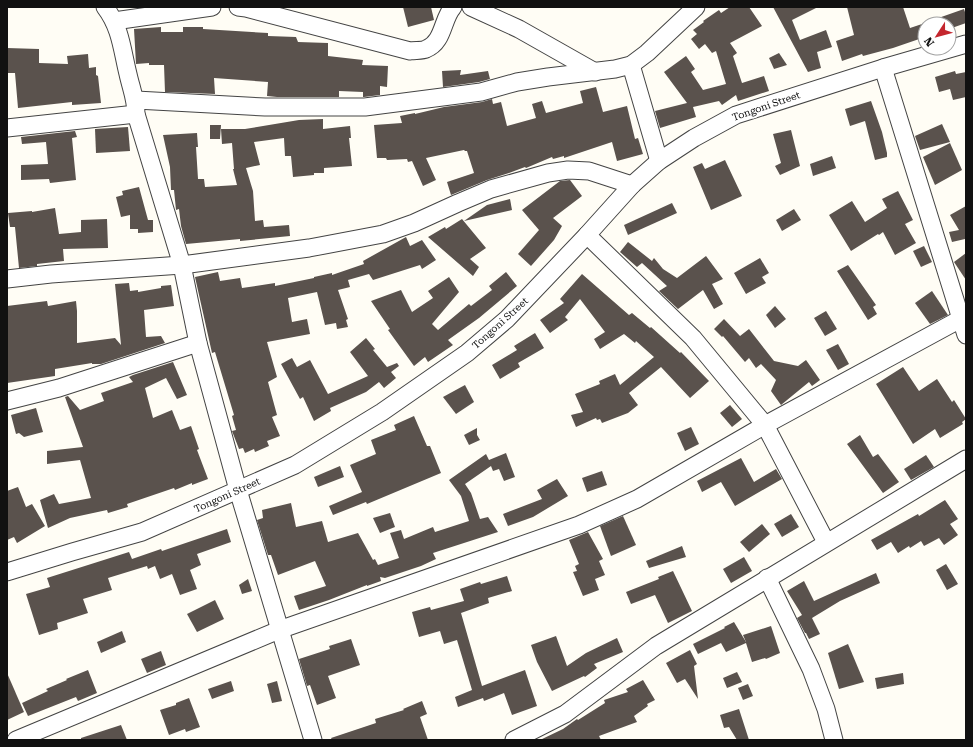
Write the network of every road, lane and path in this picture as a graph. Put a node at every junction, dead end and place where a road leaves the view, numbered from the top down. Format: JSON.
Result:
{"nodes":[{"id":1,"x":105,"y":7,"type":"edge"},
{"id":2,"x":212,"y":7,"type":"edge"},
{"id":3,"x":238,"y":7,"type":"edge"},
{"id":4,"x":453,"y":7,"type":"edge"},
{"id":5,"x":471,"y":7,"type":"edge"},
{"id":6,"x":696,"y":7,"type":"edge"},
{"id":7,"x":114,"y":21,"type":"junction"},
{"id":8,"x":966,"y":44,"type":"edge"},
{"id":9,"x":631,"y":64,"type":"junction"},
{"id":10,"x":883,"y":68,"type":"junction"},
{"id":11,"x":595,"y":72,"type":"junction"},
{"id":12,"x":136,"y":107,"type":"junction"},
{"id":13,"x":7,"y":128,"type":"edge"},
{"id":14,"x":659,"y":161,"type":"junction"},
{"id":15,"x":632,"y":185,"type":"junction"},
{"id":16,"x":587,"y":235,"type":"junction"},
{"id":17,"x":182,"y":265,"type":"junction"},
{"id":18,"x":7,"y":279,"type":"edge"},
{"id":19,"x":963,"y":318,"type":"edge"},
{"id":20,"x":966,"y":335,"type":"edge"},
{"id":21,"x":198,"y":343,"type":"junction"},
{"id":22,"x":7,"y":401,"type":"edge"},
{"id":23,"x":765,"y":425,"type":"junction"},
{"id":24,"x":966,"y":459,"type":"edge"},
{"id":25,"x":238,"y":490,"type":"junction"},
{"id":26,"x":826,"y":542,"type":"junction"},
{"id":27,"x":7,"y":572,"type":"edge"},
{"id":28,"x":768,"y":578,"type":"junction"},
{"id":29,"x":279,"y":630,"type":"junction"},
{"id":30,"x":16,"y":740,"type":"edge"},
{"id":31,"x":313,"y":740,"type":"edge"},
{"id":32,"x":514,"y":740,"type":"edge"},
{"id":33,"x":834,"y":740,"type":"edge"}],
"edges":[{"from":1,"to":7,"type":"street"},
{"from":2,"to":7,"type":"street"},
{"from":3,"to":4,"type":"street"},
{"from":5,"to":11,"type":"street"},
{"from":6,"to":9,"type":"street"},
{"from":7,"to":12,"type":"street"},
{"from":8,"to":10,"type":"street","name":"Tongoni Street"},
{"from":9,"to":11,"type":"street"},
{"from":9,"to":14,"type":"street"},
{"from":10,"to":14,"type":"street","name":"Tongoni Street"},
{"from":10,"to":19,"type":"street"},
{"from":11,"to":12,"type":"street"},
{"from":12,"to":13,"type":"street"},
{"from":12,"to":17,"type":"street"},
{"from":14,"to":15,"type":"street","name":"Tongoni Street"},
{"from":15,"to":16,"type":"street","name":"Tongoni Street"},
{"from":15,"to":17,"type":"street"},
{"from":16,"to":23,"type":"street"},
{"from":16,"to":25,"type":"street","name":"Tongoni Street"},
{"from":17,"to":18,"type":"street"},
{"from":17,"to":21,"type":"street"},
{"from":19,"to":20,"type":"street"},
{"from":19,"to":23,"type":"street"},
{"from":21,"to":22,"type":"street"},
{"from":21,"to":25,"type":"street"},
{"from":23,"to":26,"type":"street"},
{"from":23,"to":29,"type":"street"},
{"from":24,"to":26,"type":"street"},
{"from":25,"to":27,"type":"street","name":"Tongoni Street"},
{"from":25,"to":29,"type":"street"},
{"from":26,"to":28,"type":"street"},
{"from":28,"to":32,"type":"street"},
{"from":28,"to":33,"type":"street"},
{"from":29,"to":30,"type":"street"},
{"from":29,"to":31,"type":"street"}]}
